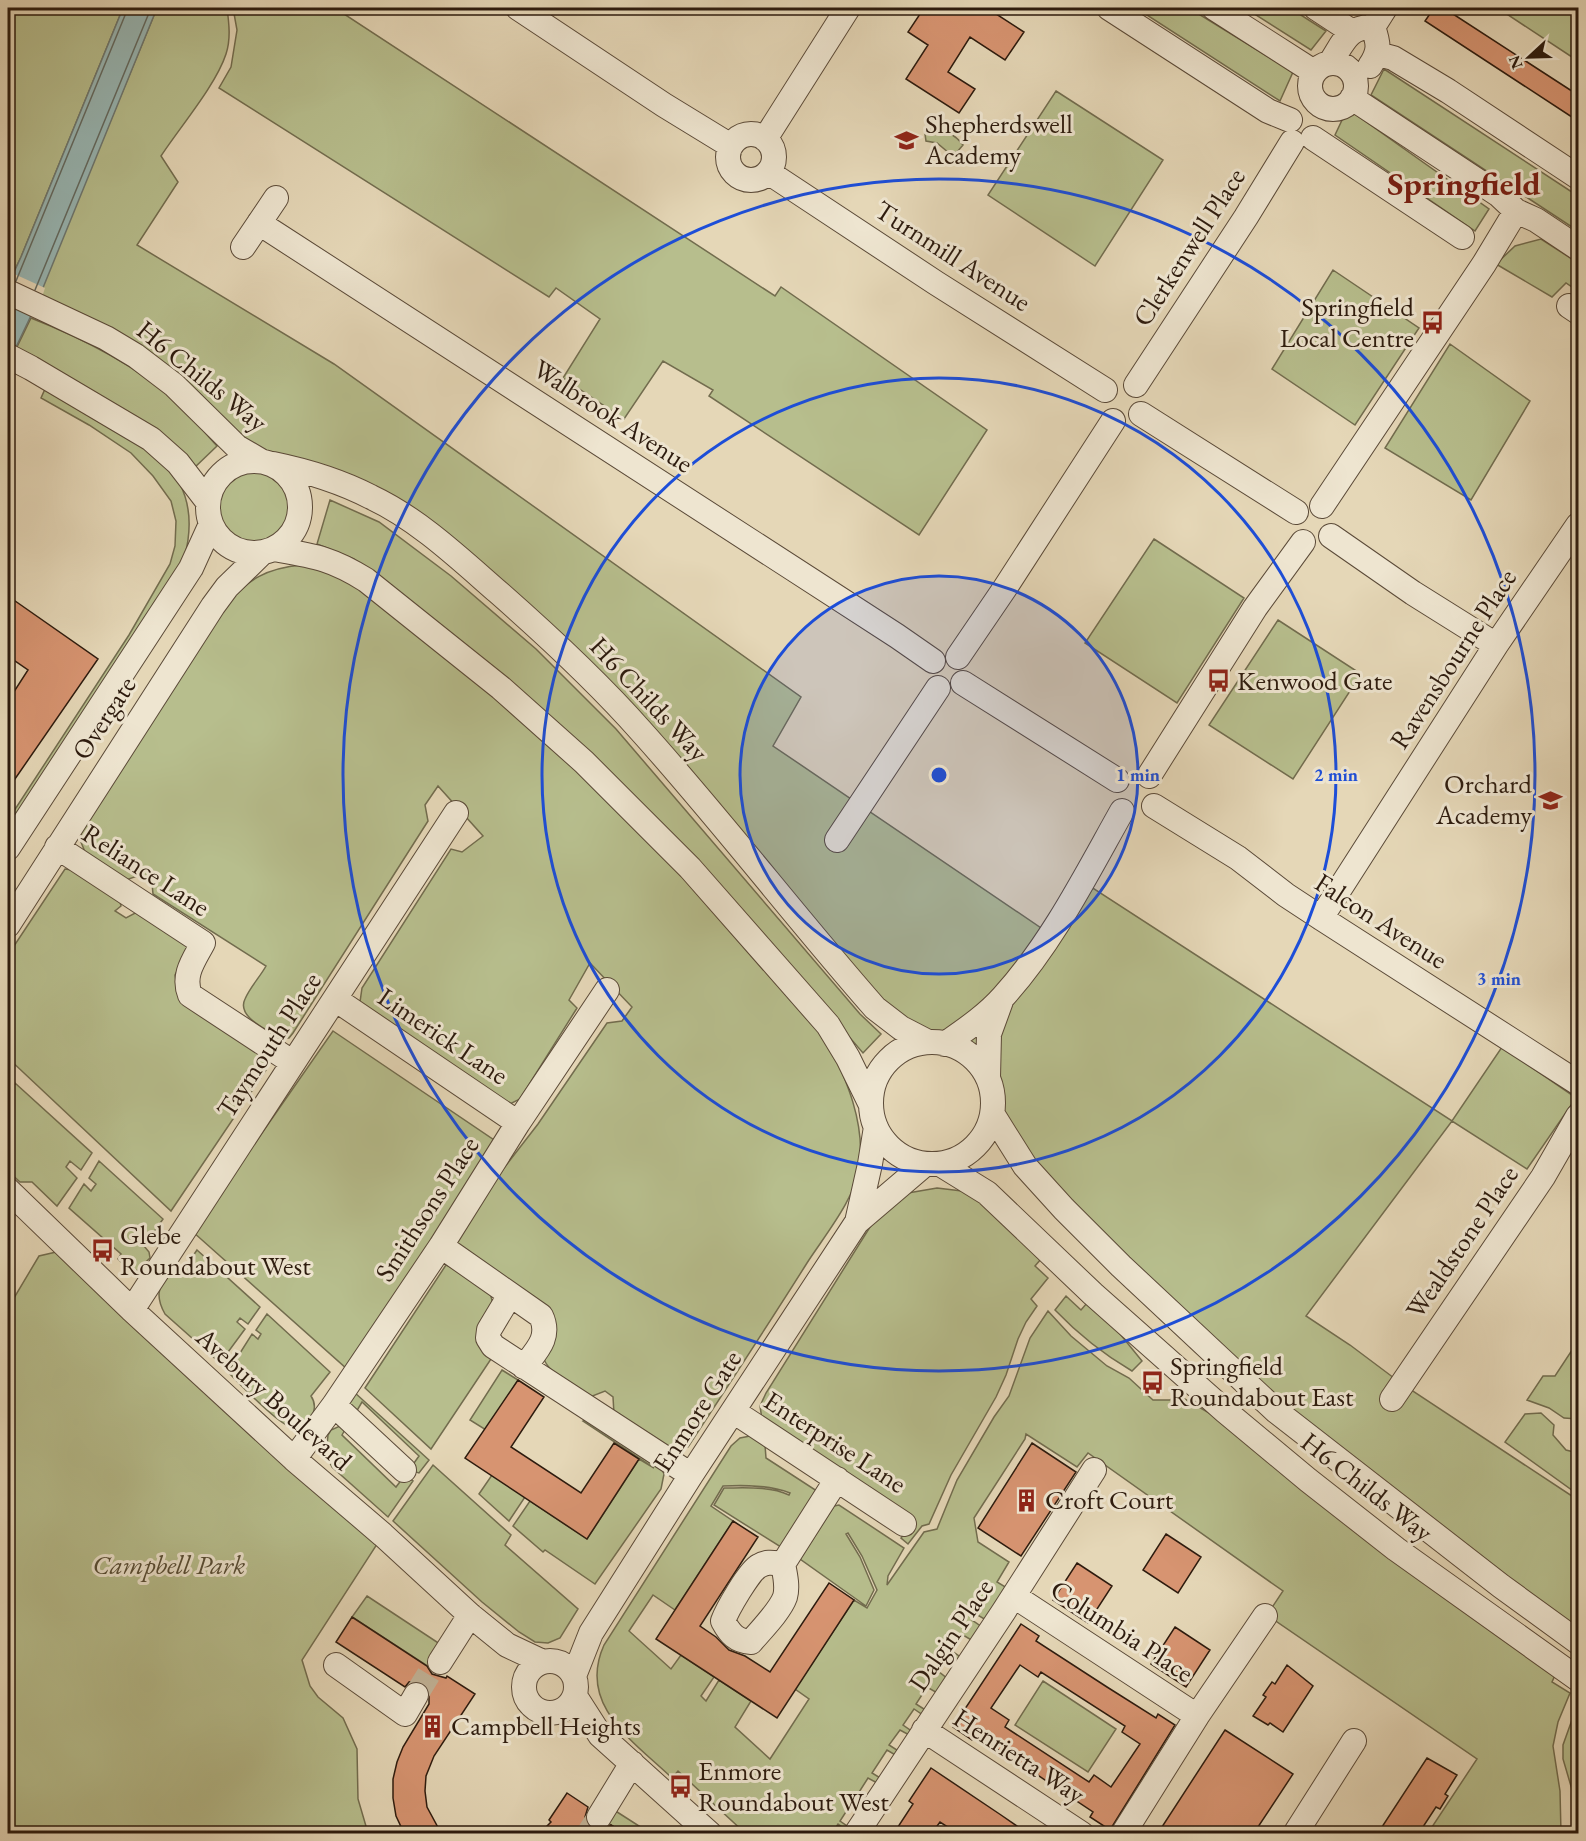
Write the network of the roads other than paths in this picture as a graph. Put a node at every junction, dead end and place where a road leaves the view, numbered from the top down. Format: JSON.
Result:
{"nodes":[{"id":1,"x":518,"y":8,"type":"edge"},
{"id":2,"x":848,"y":8,"type":"edge"},
{"id":3,"x":1109,"y":8,"type":"edge"},
{"id":4,"x":1214,"y":8,"type":"edge"},
{"id":5,"x":1316,"y":8,"type":"edge"},
{"id":6,"x":1370,"y":22,"type":"edge"},
{"id":7,"x":1378,"y":54,"type":"junction"},
{"id":8,"x":1318,"y":74,"type":"junction"},
{"id":9,"x":1347,"y":97,"type":"junction"},
{"id":10,"x":1298,"y":133,"type":"junction"},
{"id":11,"x":765,"y":139,"type":"junction"},
{"id":12,"x":731,"y":146,"type":"junction"},
{"id":13,"x":768,"y":172,"type":"junction"},
{"id":14,"x":1578,"y":177,"type":"edge"},
{"id":15,"x":276,"y":198,"type":"dead end"},
{"id":16,"x":1516,"y":211,"type":"junction"},
{"id":17,"x":259,"y":223,"type":"junction"},
{"id":18,"x":1462,"y":237,"type":"dead end"},
{"id":19,"x":243,"y":247,"type":"dead end"},
{"id":20,"x":1578,"y":248,"type":"edge"},
{"id":21,"x":8,"y":292,"type":"edge"},
{"id":22,"x":8,"y":356,"type":"edge"},
{"id":23,"x":1136,"y":385,"type":"junction"},
{"id":24,"x":1105,"y":390,"type":"junction"},
{"id":25,"x":1141,"y":414,"type":"junction"},
{"id":26,"x":1113,"y":421,"type":"junction"},
{"id":27,"x":267,"y":462,"type":"junction"},
{"id":28,"x":1322,"y":506,"type":"junction"},
{"id":29,"x":1296,"y":512,"type":"junction"},
{"id":30,"x":210,"y":513,"type":"junction"},
{"id":31,"x":1576,"y":532,"type":"edge"},
{"id":32,"x":1331,"y":536,"type":"junction"},
{"id":33,"x":1303,"y":542,"type":"junction"},
{"id":34,"x":268,"y":551,"type":"junction"},
{"id":35,"x":1496,"y":645,"type":"junction"},
{"id":36,"x":958,"y":657,"type":"junction"},
{"id":37,"x":933,"y":661,"type":"junction"},
{"id":38,"x":963,"y":683,"type":"junction"},
{"id":39,"x":938,"y":688,"type":"junction"},
{"id":40,"x":1149,"y":776,"type":"junction"},
{"id":41,"x":1117,"y":780,"type":"junction"},
{"id":42,"x":1154,"y":806,"type":"junction"},
{"id":43,"x":1122,"y":811,"type":"junction"},
{"id":44,"x":456,"y":813,"type":"dead end"},
{"id":45,"x":837,"y":840,"type":"dead end"},
{"id":46,"x":57,"y":847,"type":"junction"},
{"id":47,"x":8,"y":848,"type":"edge"},
{"id":48,"x":1321,"y":918,"type":"junction"},
{"id":49,"x":8,"y":925,"type":"edge"},
{"id":50,"x":608,"y":990,"type":"dead end"},
{"id":51,"x":1002,"y":998,"type":"junction"},
{"id":52,"x":335,"y":999,"type":"junction"},
{"id":53,"x":937,"y":1043,"type":"junction"},
{"id":54,"x":292,"y":1062,"type":"junction"},
{"id":55,"x":988,"y":1077,"type":"junction"},
{"id":56,"x":1578,"y":1083,"type":"edge"},
{"id":57,"x":993,"y":1115,"type":"junction"},
{"id":58,"x":873,"y":1116,"type":"junction"},
{"id":59,"x":1578,"y":1116,"type":"edge"},
{"id":60,"x":518,"y":1123,"type":"junction"},
{"id":61,"x":932,"y":1164,"type":"junction"},
{"id":62,"x":8,"y":1190,"type":"edge"},
{"id":63,"x":856,"y":1222,"type":"junction"},
{"id":64,"x":441,"y":1246,"type":"junction"},
{"id":65,"x":510,"y":1295,"type":"junction"},
{"id":66,"x":132,"y":1310,"type":"junction"},
{"id":67,"x":524,"y":1367,"type":"junction"},
{"id":68,"x":1392,"y":1399,"type":"dead end"},
{"id":69,"x":334,"y":1405,"type":"junction"},
{"id":70,"x":732,"y":1411,"type":"junction"},
{"id":71,"x":294,"y":1459,"type":"junction"},
{"id":72,"x":404,"y":1470,"type":"dead end"},
{"id":73,"x":1094,"y":1470,"type":"dead end"},
{"id":74,"x":691,"y":1475,"type":"junction"},
{"id":75,"x":837,"y":1479,"type":"junction"},
{"id":76,"x":904,"y":1524,"type":"dead end"},
{"id":77,"x":783,"y":1564,"type":"dead end"},
{"id":78,"x":1014,"y":1596,"type":"junction"},
{"id":79,"x":470,"y":1615,"type":"junction"},
{"id":80,"x":1265,"y":1616,"type":"dead end"},
{"id":81,"x":591,"y":1633,"type":"junction"},
{"id":82,"x":1578,"y":1642,"type":"edge"},
{"id":83,"x":507,"y":1645,"type":"junction"},
{"id":84,"x":545,"y":1661,"type":"junction"},
{"id":85,"x":440,"y":1662,"type":"tunnel mouth"},
{"id":86,"x":336,"y":1665,"type":"dead end"},
{"id":87,"x":1571,"y":1674,"type":"edge"},
{"id":88,"x":574,"y":1686,"type":"junction"},
{"id":89,"x":524,"y":1687,"type":"junction"},
{"id":90,"x":416,"y":1695,"type":"tunnel mouth"},
{"id":91,"x":553,"y":1713,"type":"junction"},
{"id":92,"x":1197,"y":1716,"type":"junction"},
{"id":93,"x":924,"y":1730,"type":"junction"},
{"id":94,"x":600,"y":1735,"type":"junction"},
{"id":95,"x":1354,"y":1741,"type":"dead end"},
{"id":96,"x":632,"y":1763,"type":"junction"},
{"id":97,"x":599,"y":1817,"type":"tunnel mouth"},
{"id":98,"x":710,"y":1833,"type":"edge"},
{"id":99,"x":856,"y":1833,"type":"edge"},
{"id":100,"x":1082,"y":1833,"type":"edge"},
{"id":101,"x":1123,"y":1833,"type":"edge"},
{"id":102,"x":1295,"y":1833,"type":"edge"}],
"edges":[{"from":1,"to":12,"type":"street"},
{"from":2,"to":11,"type":"street"},
{"from":3,"to":10,"type":"street"},
{"from":4,"to":8,"type":"street"},
{"from":5,"to":6,"type":"street"},
{"from":6,"to":7,"type":"street"},
{"from":6,"to":8,"type":"street"},
{"from":7,"to":9,"type":"street"},
{"from":7,"to":14,"type":"street"},
{"from":8,"to":9,"type":"street"},
{"from":8,"to":9,"type":"street"},
{"from":8,"to":10,"type":"street"},
{"from":9,"to":10,"type":"street"},
{"from":9,"to":16,"type":"street"},
{"from":10,"to":18,"type":"street"},
{"from":10,"to":23,"type":"street","name":"Clerkenwell Place"},
{"from":11,"to":12,"type":"street"},
{"from":11,"to":13,"type":"street"},
{"from":12,"to":13,"type":"street"},
{"from":13,"to":24,"type":"street","name":"Turnmill Avenue"},
{"from":15,"to":17,"type":"street"},
{"from":16,"to":20,"type":"street"},
{"from":16,"to":28,"type":"street"},
{"from":17,"to":19,"type":"street"},
{"from":17,"to":37,"type":"street","name":"Walbrook Avenue"},
{"from":21,"to":27,"type":"street","name":"H6 Childs Way"},
{"from":22,"to":30,"type":"street"},
{"from":23,"to":24,"type":"street"},
{"from":23,"to":25,"type":"street"},
{"from":24,"to":26,"type":"street"},
{"from":25,"to":26,"type":"street"},
{"from":25,"to":29,"type":"street"},
{"from":26,"to":36,"type":"street"},
{"from":27,"to":30,"type":"street"},
{"from":27,"to":34,"type":"street"},
{"from":27,"to":53,"type":"street","name":"H6 Childs Way"},
{"from":28,"to":29,"type":"street"},
{"from":28,"to":32,"type":"street"},
{"from":29,"to":33,"type":"street"},
{"from":30,"to":34,"type":"street"},
{"from":30,"to":47,"type":"street","name":"Overgate"},
{"from":31,"to":35,"type":"street","name":"Ravensbourne Place"},
{"from":32,"to":33,"type":"street"},
{"from":32,"to":35,"type":"street"},
{"from":33,"to":40,"type":"street"},
{"from":34,"to":46,"type":"street","name":"Overgate"},
{"from":34,"to":58,"type":"street"},
{"from":35,"to":48,"type":"street","name":"Ravensbourne Place"},
{"from":36,"to":37,"type":"street"},
{"from":36,"to":38,"type":"street"},
{"from":37,"to":39,"type":"street"},
{"from":38,"to":39,"type":"street"},
{"from":38,"to":41,"type":"street"},
{"from":39,"to":45,"type":"street"},
{"from":40,"to":41,"type":"street"},
{"from":40,"to":42,"type":"street"},
{"from":41,"to":43,"type":"street"},
{"from":42,"to":43,"type":"street"},
{"from":42,"to":48,"type":"street","name":"Falcon Avenue"},
{"from":43,"to":51,"type":"street"},
{"from":44,"to":52,"type":"street","name":"Taymouth Place"},
{"from":46,"to":49,"type":"street","name":"Overgate"},
{"from":46,"to":54,"type":"street","name":"Reliance Lane"},
{"from":48,"to":56,"type":"street","name":"Falcon Avenue"},
{"from":50,"to":60,"type":"street","name":"Smithsons Place"},
{"from":51,"to":53,"type":"street"},
{"from":51,"to":55,"type":"street"},
{"from":52,"to":54,"type":"street","name":"Taymouth Place"},
{"from":52,"to":60,"type":"street","name":"Limerick Lane"},
{"from":53,"to":55,"type":"street"},
{"from":53,"to":58,"type":"street"},
{"from":54,"to":66,"type":"street","name":"Taymouth Place"},
{"from":55,"to":57,"type":"street"},
{"from":57,"to":61,"type":"street"},
{"from":57,"to":82,"type":"street","name":"H6 Childs Way"},
{"from":58,"to":61,"type":"street"},
{"from":58,"to":63,"type":"street","name":"Enmore Gate"},
{"from":59,"to":68,"type":"street","name":"Wealdstone Place"},
{"from":60,"to":64,"type":"street","name":"Smithsons Place"},
{"from":61,"to":63,"type":"street","name":"Enmore Gate"},
{"from":61,"to":87,"type":"street","name":"H6 Childs Way"},
{"from":62,"to":66,"type":"street","name":"Avebury Boulevard"},
{"from":63,"to":70,"type":"street","name":"Enmore Gate"},
{"from":64,"to":65,"type":"street"},
{"from":64,"to":69,"type":"street","name":"Smithsons Place"},
{"from":65,"to":67,"type":"street"},
{"from":65,"to":67,"type":"street"},
{"from":66,"to":71,"type":"street","name":"Avebury Boulevard"},
{"from":67,"to":74,"type":"street"},
{"from":69,"to":71,"type":"street","name":"Smithsons Place"},
{"from":69,"to":72,"type":"street"},
{"from":70,"to":74,"type":"street","name":"Enmore Gate"},
{"from":70,"to":75,"type":"street","name":"Enterprise Lane"},
{"from":71,"to":79,"type":"street","name":"Avebury Boulevard"},
{"from":73,"to":78,"type":"street","name":"Dalgin Place"},
{"from":74,"to":81,"type":"street","name":"Enmore Gate"},
{"from":75,"to":76,"type":"street","name":"Enterprise Lane"},
{"from":75,"to":77,"type":"street"},
{"from":78,"to":92,"type":"street","name":"Columbia Place"},
{"from":78,"to":93,"type":"street","name":"Dalgin Place"},
{"from":79,"to":83,"type":"street","name":"Avebury Boulevard"},
{"from":79,"to":85,"type":"street"},
{"from":80,"to":92,"type":"street","name":"Columbia Place"},
{"from":81,"to":84,"type":"street","name":"Enmore Gate"},
{"from":81,"to":88,"type":"street","name":"Enmore Gate"},
{"from":83,"to":84,"type":"street","name":"Avebury Boulevard"},
{"from":83,"to":89,"type":"street","name":"Avebury Boulevard"},
{"from":84,"to":88,"type":"street"},
{"from":84,"to":89,"type":"street"},
{"from":86,"to":90,"type":"street"},
{"from":88,"to":91,"type":"street"},
{"from":88,"to":94,"type":"street"},
{"from":89,"to":91,"type":"street"},
{"from":91,"to":94,"type":"street"},
{"from":92,"to":101,"type":"street","name":"Columbia Place"},
{"from":93,"to":99,"type":"street","name":"Dalgin Place"},
{"from":93,"to":100,"type":"street","name":"Henrietta Way"},
{"from":94,"to":96,"type":"street"},
{"from":95,"to":102,"type":"street"},
{"from":96,"to":97,"type":"street"},
{"from":96,"to":98,"type":"street"}]}
